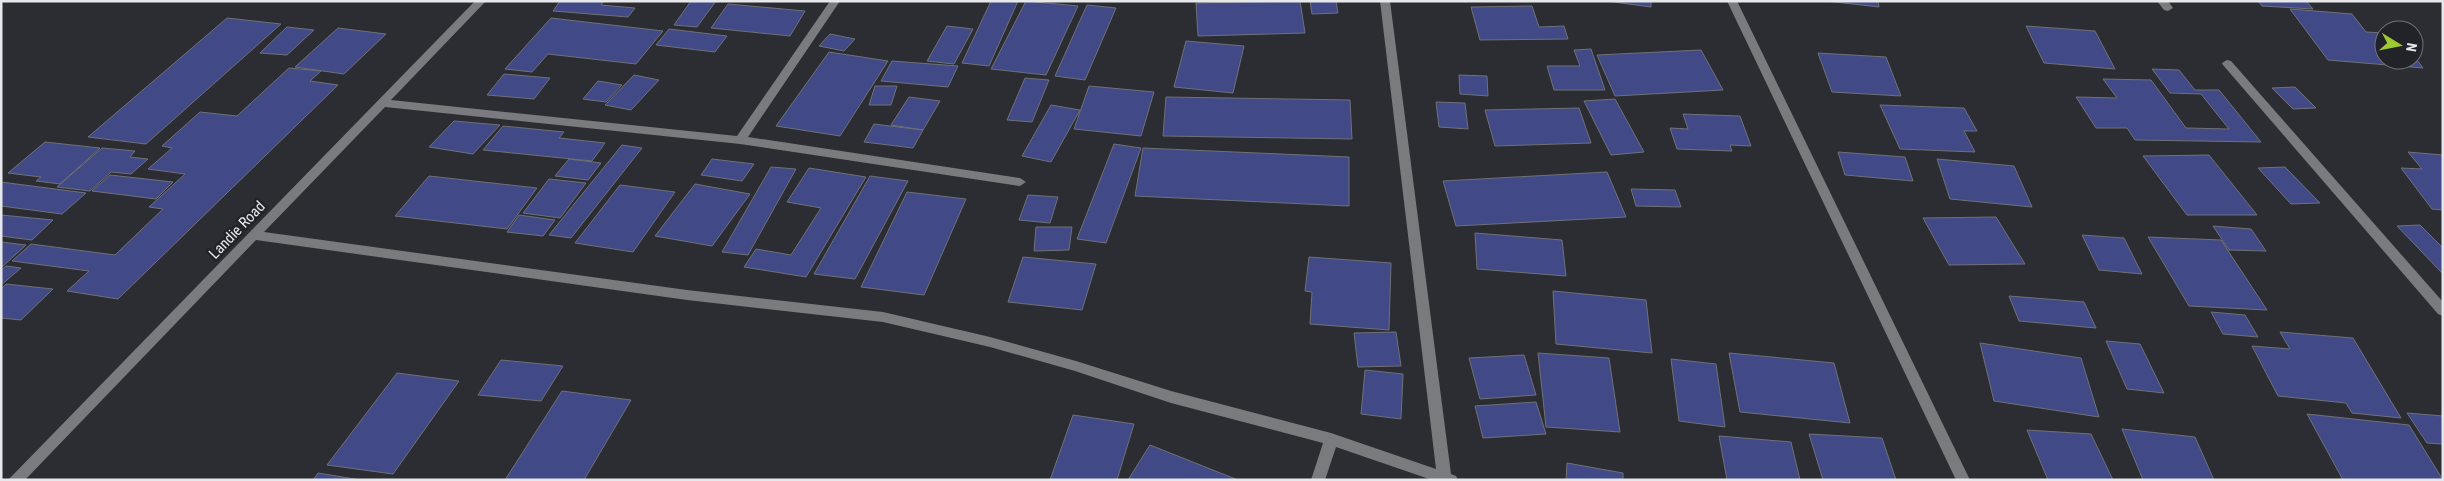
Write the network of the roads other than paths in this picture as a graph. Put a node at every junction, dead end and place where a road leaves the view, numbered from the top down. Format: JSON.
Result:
{"nodes":[{"id":1,"x":480,"y":1,"type":"edge"},
{"id":2,"x":835,"y":1,"type":"edge"},
{"id":3,"x":1385,"y":1,"type":"edge"},
{"id":4,"x":1732,"y":1,"type":"edge"},
{"id":5,"x":2227,"y":64,"type":"dead end"},
{"id":6,"x":382,"y":103,"type":"junction"},
{"id":7,"x":740,"y":140,"type":"junction"},
{"id":8,"x":1020,"y":182,"type":"dead end"},
{"id":9,"x":255,"y":235,"type":"junction"},
{"id":10,"x":2443,"y":311,"type":"edge"},
{"id":11,"x":1331,"y":439,"type":"junction"},
{"id":12,"x":1448,"y":478,"type":"edge"},
{"id":13,"x":15,"y":480,"type":"edge"},
{"id":14,"x":1318,"y":480,"type":"edge"},
{"id":15,"x":1963,"y":480,"type":"edge"}],
"edges":[{"from":1,"to":6,"type":"street","name":"Landie Road"},
{"from":2,"to":7,"type":"street"},
{"from":3,"to":12,"type":"street"},
{"from":4,"to":15,"type":"street"},
{"from":5,"to":10,"type":"street"},
{"from":6,"to":7,"type":"street"},
{"from":6,"to":9,"type":"street","name":"Landie Road"},
{"from":7,"to":8,"type":"street"},
{"from":9,"to":11,"type":"street"},
{"from":9,"to":13,"type":"street","name":"Landie Road"},
{"from":11,"to":12,"type":"street"},
{"from":11,"to":14,"type":"street"}]}
